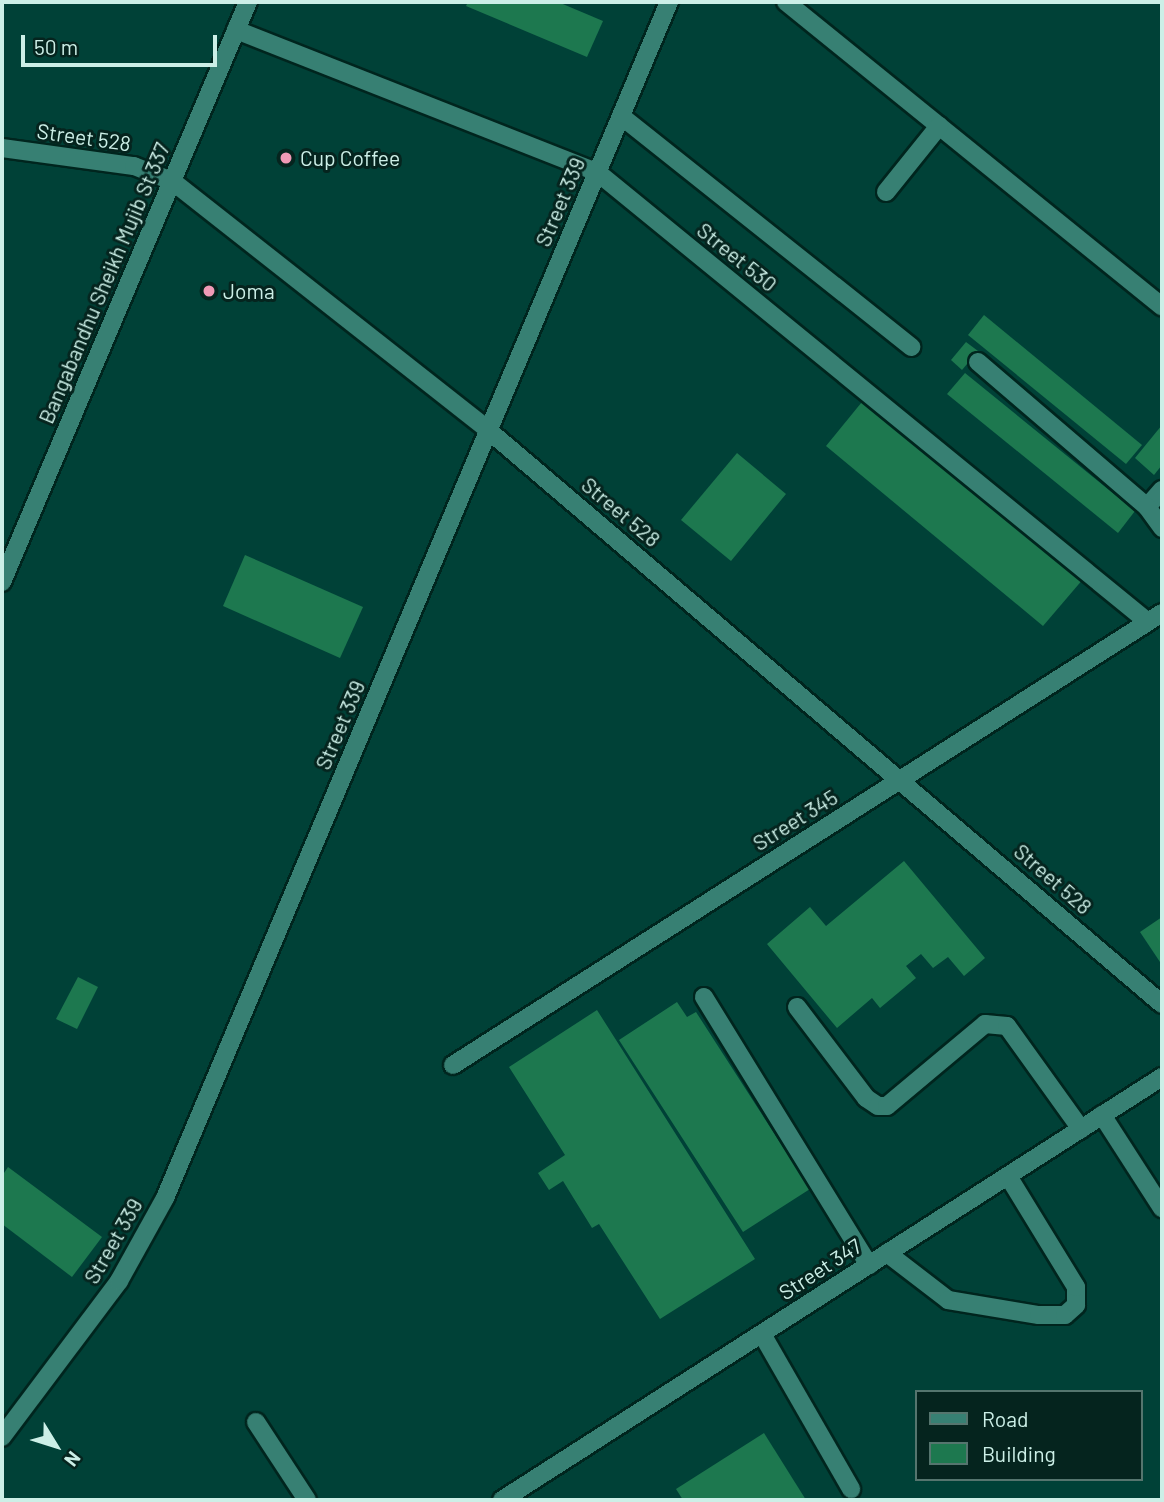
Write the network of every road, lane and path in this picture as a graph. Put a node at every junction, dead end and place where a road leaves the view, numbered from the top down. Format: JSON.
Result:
{"nodes":[{"id":1,"x":248,"y":2,"type":"edge"},
{"id":2,"x":669,"y":2,"type":"edge"},
{"id":3,"x":786,"y":2,"type":"edge"},
{"id":4,"x":236,"y":30,"type":"junction"},
{"id":5,"x":621,"y":116,"type":"junction"},
{"id":6,"x":939,"y":126,"type":"junction"},
{"id":7,"x":2,"y":148,"type":"edge"},
{"id":8,"x":597,"y":172,"type":"junction"},
{"id":9,"x":172,"y":181,"type":"junction"},
{"id":10,"x":886,"y":192,"type":"dead end"},
{"id":11,"x":1162,"y":307,"type":"edge"},
{"id":12,"x":911,"y":347,"type":"dead end"},
{"id":13,"x":978,"y":362,"type":"dead end"},
{"id":14,"x":488,"y":430,"type":"junction"},
{"id":15,"x":1162,"y":490,"type":"edge"},
{"id":16,"x":1147,"y":507,"type":"junction"},
{"id":17,"x":1162,"y":528,"type":"edge"},
{"id":18,"x":6,"y":559,"type":"edge"},
{"id":19,"x":2,"y":582,"type":"edge"},
{"id":20,"x":1155,"y":617,"type":"edge"},
{"id":21,"x":903,"y":778,"type":"junction"},
{"id":22,"x":704,"y":997,"type":"dead end"},
{"id":23,"x":1162,"y":1004,"type":"edge"},
{"id":24,"x":797,"y":1007,"type":"dead end"},
{"id":25,"x":453,"y":1065,"type":"dead end"},
{"id":26,"x":1162,"y":1077,"type":"edge"},
{"id":27,"x":1102,"y":1115,"type":"junction"},
{"id":28,"x":1081,"y":1129,"type":"junction"},
{"id":29,"x":1008,"y":1176,"type":"junction"},
{"id":30,"x":1162,"y":1208,"type":"edge"},
{"id":31,"x":887,"y":1253,"type":"junction"},
{"id":32,"x":869,"y":1265,"type":"junction"},
{"id":33,"x":762,"y":1334,"type":"junction"},
{"id":34,"x":256,"y":1422,"type":"dead end"},
{"id":35,"x":2,"y":1437,"type":"edge"},
{"id":36,"x":851,"y":1489,"type":"dead end"},
{"id":37,"x":307,"y":1500,"type":"edge"},
{"id":38,"x":502,"y":1500,"type":"edge"}],
"edges":[{"from":1,"to":4,"type":"street","name":"Bangabandhu Sheikh Mujib St 337"},
{"from":2,"to":5,"type":"street","name":"Street 339"},
{"from":3,"to":6,"type":"street"},
{"from":4,"to":8,"type":"street","name":"Street 530"},
{"from":4,"to":9,"type":"street","name":"Bangabandhu Sheikh Mujib St 337"},
{"from":5,"to":8,"type":"street","name":"Street 339"},
{"from":5,"to":12,"type":"street"},
{"from":6,"to":10,"type":"street"},
{"from":6,"to":11,"type":"street"},
{"from":7,"to":9,"type":"street","name":"Street 528"},
{"from":8,"to":14,"type":"street","name":"Street 339"},
{"from":8,"to":20,"type":"street","name":"Street 530"},
{"from":9,"to":14,"type":"street","name":"Street 528"},
{"from":9,"to":18,"type":"street","name":"Bangabandhu Sheikh Mujib St 337"},
{"from":13,"to":16,"type":"street"},
{"from":14,"to":21,"type":"street","name":"Street 528"},
{"from":14,"to":35,"type":"street","name":"Street 339"},
{"from":15,"to":16,"type":"street"},
{"from":16,"to":17,"type":"street"},
{"from":18,"to":19,"type":"street","name":"Bangabandhu Sheikh Mujib St 337"},
{"from":20,"to":21,"type":"street","name":"Street 345"},
{"from":21,"to":23,"type":"street","name":"Street 528"},
{"from":21,"to":25,"type":"street","name":"Street 345"},
{"from":22,"to":32,"type":"street"},
{"from":24,"to":28,"type":"street"},
{"from":26,"to":27,"type":"street","name":"Street 347"},
{"from":27,"to":28,"type":"street","name":"Street 347"},
{"from":27,"to":30,"type":"street"},
{"from":28,"to":29,"type":"street","name":"Street 347"},
{"from":29,"to":31,"type":"street","name":"Street 347"},
{"from":29,"to":31,"type":"street"},
{"from":31,"to":32,"type":"street","name":"Street 347"},
{"from":32,"to":33,"type":"street","name":"Street 347"},
{"from":33,"to":36,"type":"street"},
{"from":33,"to":38,"type":"street","name":"Street 347"},
{"from":34,"to":37,"type":"street"}]}
